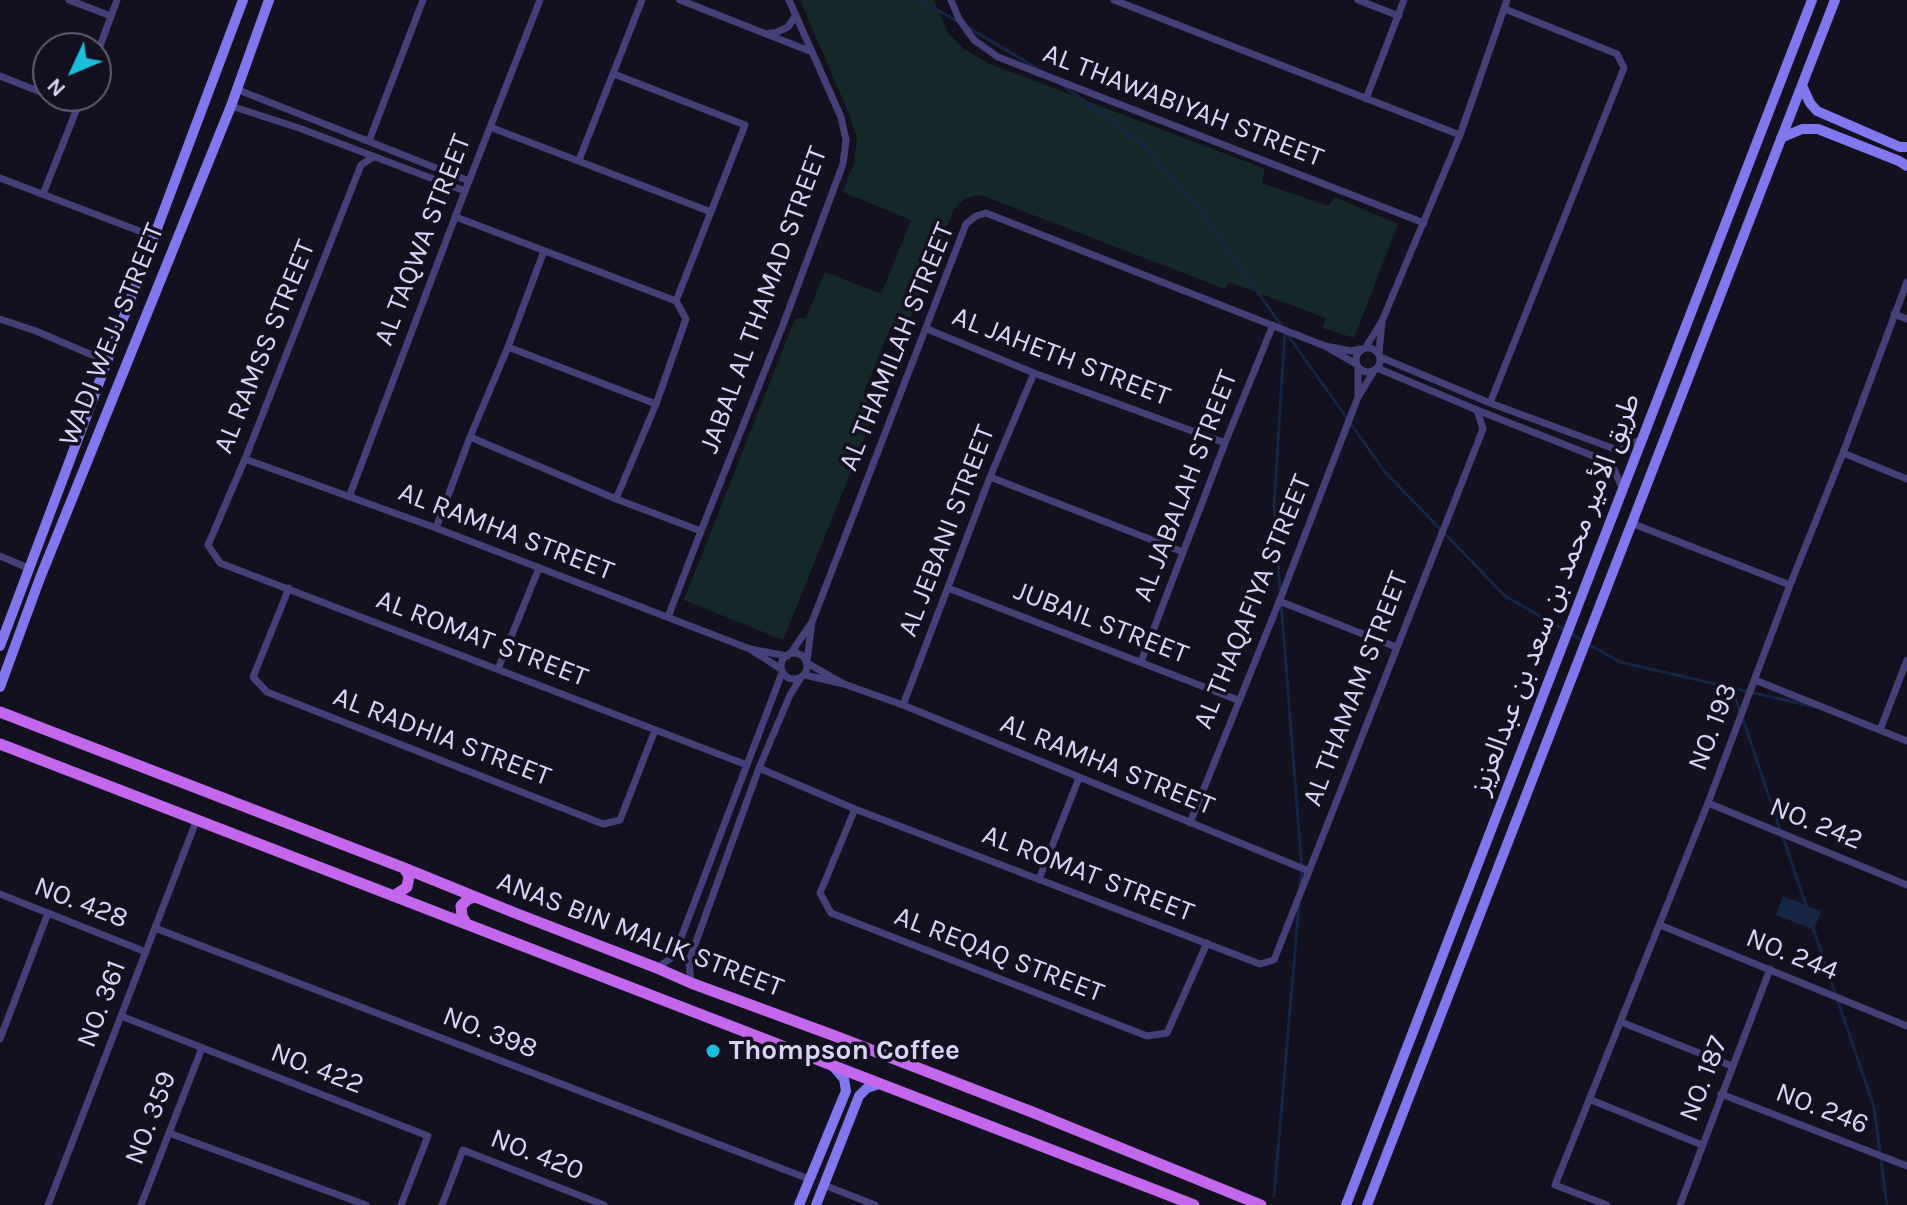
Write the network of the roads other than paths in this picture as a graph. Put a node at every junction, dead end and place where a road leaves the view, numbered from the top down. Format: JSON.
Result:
{"nodes":[{"id":1,"x":69,"y":0,"type":"edge"},
{"id":2,"x":117,"y":0,"type":"edge"},
{"id":3,"x":243,"y":0,"type":"edge"},
{"id":4,"x":269,"y":0,"type":"edge"},
{"id":5,"x":423,"y":0,"type":"edge"},
{"id":6,"x":540,"y":0,"type":"edge"},
{"id":7,"x":642,"y":0,"type":"edge"},
{"id":8,"x":680,"y":0,"type":"edge"},
{"id":9,"x":789,"y":0,"type":"edge"},
{"id":10,"x":951,"y":0,"type":"edge"},
{"id":11,"x":1114,"y":0,"type":"edge"},
{"id":12,"x":1358,"y":0,"type":"edge"},
{"id":13,"x":1404,"y":0,"type":"edge"},
{"id":14,"x":1812,"y":0,"type":"edge"},
{"id":15,"x":1835,"y":0,"type":"edge"},
{"id":16,"x":1506,"y":4,"type":"edge"},
{"id":17,"x":796,"y":15,"type":"junction"},
{"id":18,"x":111,"y":16,"type":"junction"},
{"id":19,"x":1399,"y":16,"type":"junction"},
{"id":20,"x":105,"y":32,"type":"edge"},
{"id":21,"x":764,"y":33,"type":"junction"},
{"id":22,"x":813,"y":53,"type":"junction"},
{"id":23,"x":614,"y":74,"type":"junction"},
{"id":24,"x":0,"y":76,"type":"edge"},
{"id":25,"x":1802,"y":86,"type":"junction"},
{"id":26,"x":32,"y":89,"type":"edge"},
{"id":27,"x":236,"y":89,"type":"junction"},
{"id":28,"x":1366,"y":99,"type":"junction"},
{"id":29,"x":231,"y":106,"type":"junction"},
{"id":30,"x":76,"y":112,"type":"edge"},
{"id":31,"x":303,"y":115,"type":"junction"},
{"id":32,"x":490,"y":127,"type":"junction"},
{"id":33,"x":299,"y":128,"type":"junction"},
{"id":34,"x":1460,"y":135,"type":"junction"},
{"id":35,"x":1781,"y":138,"type":"junction"},
{"id":36,"x":369,"y":141,"type":"junction"},
{"id":37,"x":1907,"y":147,"type":"edge"},
{"id":38,"x":356,"y":150,"type":"junction"},
{"id":39,"x":373,"y":157,"type":"junction"},
{"id":40,"x":579,"y":160,"type":"junction"},
{"id":41,"x":361,"y":165,"type":"junction"},
{"id":42,"x":1907,"y":166,"type":"edge"},
{"id":43,"x":0,"y":178,"type":"edge"},
{"id":44,"x":469,"y":181,"type":"junction"},
{"id":45,"x":465,"y":191,"type":"junction"},
{"id":46,"x":43,"y":194,"type":"junction"},
{"id":47,"x":711,"y":212,"type":"junction"},
{"id":48,"x":456,"y":217,"type":"junction"},
{"id":49,"x":1424,"y":223,"type":"junction"},
{"id":50,"x":155,"y":237,"type":"junction"},
{"id":51,"x":544,"y":251,"type":"junction"},
{"id":52,"x":1907,"y":282,"type":"edge"},
{"id":53,"x":676,"y":301,"type":"junction"},
{"id":54,"x":1894,"y":314,"type":"junction"},
{"id":55,"x":0,"y":319,"type":"edge"},
{"id":56,"x":1907,"y":319,"type":"edge"},
{"id":57,"x":1382,"y":321,"type":"junction"},
{"id":58,"x":1273,"y":325,"type":"junction"},
{"id":59,"x":927,"y":329,"type":"junction"},
{"id":60,"x":1325,"y":346,"type":"junction"},
{"id":61,"x":508,"y":347,"type":"junction"},
{"id":62,"x":1364,"y":348,"type":"junction"},
{"id":63,"x":1380,"y":355,"type":"junction"},
{"id":64,"x":106,"y":361,"type":"junction"},
{"id":65,"x":1357,"y":366,"type":"junction"},
{"id":66,"x":1376,"y":369,"type":"junction"},
{"id":67,"x":1034,"y":373,"type":"junction"},
{"id":68,"x":1358,"y":397,"type":"junction"},
{"id":69,"x":1490,"y":403,"type":"junction"},
{"id":70,"x":656,"y":404,"type":"junction"},
{"id":71,"x":1477,"y":410,"type":"junction"},
{"id":72,"x":1504,"y":421,"type":"junction"},
{"id":73,"x":1483,"y":429,"type":"junction"},
{"id":74,"x":470,"y":437,"type":"junction"},
{"id":75,"x":1642,"y":439,"type":"junction"},
{"id":76,"x":1225,"y":443,"type":"junction"},
{"id":77,"x":1843,"y":453,"type":"junction"},
{"id":78,"x":245,"y":459,"type":"junction"},
{"id":79,"x":990,"y":477,"type":"junction"},
{"id":80,"x":1907,"y":479,"type":"edge"},
{"id":81,"x":1623,"y":490,"type":"junction"},
{"id":82,"x":349,"y":497,"type":"junction"},
{"id":83,"x":616,"y":499,"type":"junction"},
{"id":84,"x":1631,"y":523,"type":"junction"},
{"id":85,"x":436,"y":528,"type":"junction"},
{"id":86,"x":701,"y":531,"type":"junction"},
{"id":87,"x":208,"y":545,"type":"joint"},
{"id":88,"x":1183,"y":552,"type":"junction"},
{"id":89,"x":0,"y":556,"type":"edge"},
{"id":90,"x":28,"y":568,"type":"junction"},
{"id":91,"x":539,"y":568,"type":"junction"},
{"id":92,"x":1790,"y":585,"type":"junction"},
{"id":93,"x":289,"y":588,"type":"junction"},
{"id":94,"x":948,"y":588,"type":"junction"},
{"id":95,"x":1279,"y":601,"type":"junction"},
{"id":96,"x":668,"y":617,"type":"junction"},
{"id":97,"x":812,"y":622,"type":"junction"},
{"id":98,"x":0,"y":646,"type":"edge"},
{"id":99,"x":1396,"y":647,"type":"junction"},
{"id":100,"x":750,"y":649,"type":"junction"},
{"id":101,"x":789,"y":654,"type":"junction"},
{"id":102,"x":1907,"y":660,"type":"edge"},
{"id":103,"x":807,"y":662,"type":"junction"},
{"id":104,"x":1141,"y":662,"type":"junction"},
{"id":105,"x":498,"y":669,"type":"junction"},
{"id":106,"x":782,"y":671,"type":"junction"},
{"id":107,"x":3,"y":672,"type":"edge"},
{"id":108,"x":803,"y":677,"type":"junction"},
{"id":109,"x":1755,"y":680,"type":"junction"},
{"id":110,"x":844,"y":684,"type":"junction"},
{"id":111,"x":0,"y":687,"type":"edge"},
{"id":112,"x":1238,"y":700,"type":"junction"},
{"id":113,"x":903,"y":705,"type":"junction"},
{"id":114,"x":1,"y":710,"type":"edge"},
{"id":115,"x":655,"y":730,"type":"junction"},
{"id":116,"x":1880,"y":730,"type":"junction"},
{"id":117,"x":1907,"y":741,"type":"edge"},
{"id":118,"x":0,"y":744,"type":"edge"},
{"id":119,"x":747,"y":765,"type":"junction"},
{"id":120,"x":759,"y":768,"type":"junction"},
{"id":121,"x":1079,"y":778,"type":"junction"},
{"id":122,"x":1708,"y":803,"type":"junction"},
{"id":123,"x":855,"y":809,"type":"junction"},
{"id":124,"x":197,"y":819,"type":"junction"},
{"id":125,"x":1190,"y":823,"type":"junction"},
{"id":126,"x":404,"y":868,"type":"junction"},
{"id":127,"x":1309,"y":871,"type":"junction"},
{"id":128,"x":1039,"y":879,"type":"junction"},
{"id":129,"x":1907,"y":885,"type":"edge"},
{"id":130,"x":0,"y":894,"type":"edge"},
{"id":131,"x":395,"y":895,"type":"junction"},
{"id":132,"x":476,"y":897,"type":"junction"},
{"id":133,"x":48,"y":913,"type":"junction"},
{"id":134,"x":466,"y":923,"type":"junction"},
{"id":135,"x":1660,"y":925,"type":"junction"},
{"id":136,"x":155,"y":928,"type":"junction"},
{"id":137,"x":1207,"y":943,"type":"junction"},
{"id":138,"x":146,"y":952,"type":"junction"},
{"id":139,"x":1268,"y":962,"type":"joint"},
{"id":140,"x":657,"y":968,"type":"junction"},
{"id":141,"x":1770,"y":969,"type":"junction"},
{"id":142,"x":691,"y":983,"type":"junction"},
{"id":143,"x":121,"y":1016,"type":"junction"},
{"id":144,"x":1621,"y":1022,"type":"junction"},
{"id":145,"x":1907,"y":1026,"type":"edge"},
{"id":146,"x":0,"y":1039,"type":"edge"},
{"id":147,"x":202,"y":1048,"type":"junction"},
{"id":148,"x":832,"y":1065,"type":"junction"},
{"id":149,"x":1732,"y":1066,"type":"junction"},
{"id":150,"x":879,"y":1084,"type":"junction"},
{"id":151,"x":1721,"y":1094,"type":"junction"},
{"id":152,"x":1589,"y":1099,"type":"junction"},
{"id":153,"x":838,"y":1109,"type":"junction"},
{"id":154,"x":850,"y":1117,"type":"junction"},
{"id":155,"x":169,"y":1133,"type":"junction"},
{"id":156,"x":1702,"y":1145,"type":"junction"},
{"id":157,"x":1907,"y":1166,"type":"edge"},
{"id":158,"x":809,"y":1179,"type":"junction"},
{"id":159,"x":824,"y":1185,"type":"junction"},
{"id":160,"x":48,"y":1205,"type":"edge"},
{"id":161,"x":141,"y":1205,"type":"edge"},
{"id":162,"x":366,"y":1205,"type":"edge"},
{"id":163,"x":401,"y":1205,"type":"edge"},
{"id":164,"x":442,"y":1205,"type":"edge"},
{"id":165,"x":604,"y":1205,"type":"edge"},
{"id":166,"x":799,"y":1205,"type":"edge"},
{"id":167,"x":816,"y":1205,"type":"edge"},
{"id":168,"x":875,"y":1205,"type":"edge"},
{"id":169,"x":1194,"y":1205,"type":"edge"},
{"id":170,"x":1261,"y":1205,"type":"edge"},
{"id":171,"x":1346,"y":1205,"type":"edge"},
{"id":172,"x":1367,"y":1205,"type":"edge"},
{"id":173,"x":1607,"y":1205,"type":"edge"},
{"id":174,"x":1680,"y":1205,"type":"edge"}],
"edges":[{"from":1,"to":18,"type":"street"},
{"from":2,"to":18,"type":"street"},
{"from":3,"to":50,"type":"main road","name":"WADI WEJJ STREET"},
{"from":4,"to":27,"type":"main road","name":"WADI WEJJ STREET"},
{"from":5,"to":36,"type":"street"},
{"from":6,"to":32,"type":"street","name":"AL TAQWA STREET"},
{"from":7,"to":23,"type":"street"},
{"from":8,"to":21,"type":"street"},
{"from":9,"to":17,"type":"street","name":"JABAL AL THAMAD STREET"},
{"from":10,"to":49,"type":"street","name":"AL THAWABIYAH STREET"},
{"from":11,"to":28,"type":"street"},
{"from":12,"to":19,"type":"street"},
{"from":13,"to":19,"type":"street"},
{"from":14,"to":75,"type":"main road","name":"طريق الأمير محمد بن سعد بن عبدالعزيز"},
{"from":15,"to":25,"type":"main road","name":"طريق الأمير محمد بن سعد بن عبدالعزيز"},
{"from":16,"to":34,"type":"street"},
{"from":16,"to":69,"type":"street"},
{"from":17,"to":21,"type":"street"},
{"from":17,"to":22,"type":"street","name":"JABAL AL THAMAD STREET"},
{"from":18,"to":20,"type":"street"},
{"from":19,"to":28,"type":"street"},
{"from":21,"to":22,"type":"street"},
{"from":22,"to":86,"type":"street","name":"JABAL AL THAMAD STREET"},
{"from":23,"to":40,"type":"street"},
{"from":23,"to":47,"type":"street"},
{"from":24,"to":26,"type":"street"},
{"from":25,"to":35,"type":"main road","name":"طريق الأمير محمد بن سعد بن عبدالعزيز"},
{"from":25,"to":37,"type":"main road"},
{"from":27,"to":29,"type":"main road","name":"WADI WEJJ STREET"},
{"from":27,"to":31,"type":"street"},
{"from":28,"to":34,"type":"street"},
{"from":29,"to":33,"type":"street"},
{"from":29,"to":107,"type":"main road","name":"WADI WEJJ STREET"},
{"from":30,"to":46,"type":"street"},
{"from":31,"to":33,"type":"street"},
{"from":31,"to":36,"type":"street"},
{"from":32,"to":40,"type":"street"},
{"from":32,"to":44,"type":"street","name":"AL TAQWA STREET"},
{"from":33,"to":38,"type":"street"},
{"from":34,"to":49,"type":"street"},
{"from":35,"to":42,"type":"main road"},
{"from":35,"to":84,"type":"main road","name":"طريق الأمير محمد بن سعد بن عبدالعزيز"},
{"from":36,"to":44,"type":"street"},
{"from":38,"to":39,"type":"street"},
{"from":38,"to":41,"type":"street"},
{"from":39,"to":41,"type":"street"},
{"from":39,"to":45,"type":"street"},
{"from":40,"to":47,"type":"street"},
{"from":41,"to":78,"type":"street","name":"AL RAMSS STREET"},
{"from":43,"to":46,"type":"street"},
{"from":44,"to":45,"type":"street","name":"AL TAQWA STREET"},
{"from":45,"to":48,"type":"street","name":"AL TAQWA STREET"},
{"from":46,"to":50,"type":"street"},
{"from":47,"to":53,"type":"street"},
{"from":48,"to":51,"type":"street"},
{"from":48,"to":82,"type":"street","name":"AL TAQWA STREET"},
{"from":49,"to":57,"type":"street"},
{"from":50,"to":64,"type":"main road","name":"WADI WEJJ STREET"},
{"from":51,"to":53,"type":"street"},
{"from":51,"to":61,"type":"street"},
{"from":52,"to":54,"type":"street","name":"NO. 193"},
{"from":53,"to":70,"type":"street"},
{"from":54,"to":56,"type":"street"},
{"from":54,"to":77,"type":"street","name":"NO. 193"},
{"from":55,"to":64,"type":"street"},
{"from":57,"to":62,"type":"street"},
{"from":57,"to":63,"type":"street"},
{"from":58,"to":59,"type":"street","name":"AL THAMILAH STREET"},
{"from":58,"to":60,"type":"street","name":"AL THAMILAH STREET"},
{"from":58,"to":76,"type":"street","name":"AL JABALAH STREET"},
{"from":59,"to":67,"type":"street","name":"AL JAHETH STREET"},
{"from":59,"to":97,"type":"street","name":"AL THAMILAH STREET"},
{"from":60,"to":62,"type":"street"},
{"from":60,"to":65,"type":"street"},
{"from":61,"to":70,"type":"street"},
{"from":61,"to":74,"type":"street"},
{"from":62,"to":63,"type":"street"},
{"from":62,"to":65,"type":"street"},
{"from":63,"to":66,"type":"street"},
{"from":63,"to":69,"type":"street"},
{"from":64,"to":90,"type":"main road","name":"WADI WEJJ STREET"},
{"from":65,"to":66,"type":"street"},
{"from":65,"to":68,"type":"street"},
{"from":66,"to":68,"type":"street"},
{"from":66,"to":71,"type":"street"},
{"from":67,"to":76,"type":"street","name":"AL JAHETH STREET"},
{"from":67,"to":79,"type":"street","name":"AL JEBANI STREET"},
{"from":68,"to":95,"type":"street","name":"AL THAQAFIYA STREET"},
{"from":69,"to":75,"type":"street"},
{"from":70,"to":83,"type":"street"},
{"from":71,"to":72,"type":"street"},
{"from":71,"to":73,"type":"street"},
{"from":72,"to":73,"type":"street"},
{"from":72,"to":81,"type":"street"},
{"from":73,"to":99,"type":"street","name":"AL THAMAM STREET"},
{"from":74,"to":83,"type":"street"},
{"from":74,"to":85,"type":"street"},
{"from":75,"to":81,"type":"main road","name":"طريق الأمير محمد بن سعد بن عبدالعزيز"},
{"from":76,"to":88,"type":"street","name":"AL JABALAH STREET"},
{"from":77,"to":80,"type":"street"},
{"from":77,"to":92,"type":"street","name":"NO. 193"},
{"from":78,"to":82,"type":"street","name":"AL RAMHA STREET"},
{"from":78,"to":87,"type":"street","name":"AL RAMSS STREET"},
{"from":79,"to":88,"type":"street"},
{"from":79,"to":94,"type":"street","name":"AL JEBANI STREET"},
{"from":81,"to":171,"type":"main road","name":"طريق الأمير محمد بن سعد بن عبدالعزيز"},
{"from":82,"to":85,"type":"street","name":"AL RAMHA STREET"},
{"from":83,"to":86,"type":"street"},
{"from":84,"to":92,"type":"street"},
{"from":84,"to":172,"type":"main road","name":"طريق الأمير محمد بن سعد بن عبدالعزيز"},
{"from":85,"to":91,"type":"street","name":"AL RAMHA STREET"},
{"from":86,"to":96,"type":"street","name":"JABAL AL THAMAD STREET"},
{"from":87,"to":93,"type":"street","name":"AL ROMAT STREET"},
{"from":88,"to":104,"type":"street","name":"AL JABALAH STREET"},
{"from":89,"to":90,"type":"street"},
{"from":90,"to":98,"type":"main road","name":"WADI WEJJ STREET"},
{"from":91,"to":96,"type":"street","name":"AL RAMHA STREET"},
{"from":91,"to":105,"type":"street"},
{"from":92,"to":109,"type":"street","name":"NO. 193"},
{"from":93,"to":105,"type":"street","name":"AL ROMAT STREET"},
{"from":93,"to":115,"type":"street","name":"AL RADHIA STREET"},
{"from":94,"to":104,"type":"street","name":"JUBAIL STREET"},
{"from":94,"to":113,"type":"street","name":"AL JEBANI STREET"},
{"from":95,"to":99,"type":"street"},
{"from":95,"to":112,"type":"street","name":"AL THAQAFIYA STREET"},
{"from":96,"to":100,"type":"street","name":"AL RAMHA STREET"},
{"from":97,"to":101,"type":"street"},
{"from":97,"to":103,"type":"street"},
{"from":99,"to":127,"type":"street","name":"AL THAMAM STREET"},
{"from":100,"to":101,"type":"street"},
{"from":100,"to":106,"type":"street"},
{"from":101,"to":103,"type":"street"},
{"from":101,"to":106,"type":"street"},
{"from":102,"to":116,"type":"street"},
{"from":103,"to":108,"type":"street"},
{"from":103,"to":110,"type":"street"},
{"from":104,"to":112,"type":"street","name":"JUBAIL STREET"},
{"from":105,"to":115,"type":"street","name":"AL ROMAT STREET"},
{"from":106,"to":108,"type":"street"},
{"from":106,"to":119,"type":"street"},
{"from":107,"to":111,"type":"main road","name":"WADI WEJJ STREET"},
{"from":108,"to":110,"type":"street"},
{"from":108,"to":120,"type":"street"},
{"from":109,"to":116,"type":"street"},
{"from":109,"to":122,"type":"street","name":"NO. 193"},
{"from":110,"to":113,"type":"street","name":"AL RAMHA STREET"},
{"from":112,"to":125,"type":"street","name":"AL THAQAFIYA STREET"},
{"from":113,"to":121,"type":"street","name":"AL RAMHA STREET"},
{"from":114,"to":126,"type":"main road","name":"ANAS BIN MALIK STREET"},
{"from":115,"to":119,"type":"street","name":"AL ROMAT STREET"},
{"from":116,"to":117,"type":"street"},
{"from":118,"to":124,"type":"main road","name":"ANAS BIN MALIK STREET"},
{"from":119,"to":140,"type":"street"},
{"from":120,"to":123,"type":"street","name":"AL ROMAT STREET"},
{"from":120,"to":142,"type":"street"},
{"from":121,"to":125,"type":"street","name":"AL RAMHA STREET"},
{"from":121,"to":128,"type":"street"},
{"from":122,"to":129,"type":"street","name":"NO. 242"},
{"from":122,"to":135,"type":"street","name":"NO. 193"},
{"from":123,"to":128,"type":"street","name":"AL ROMAT STREET"},
{"from":123,"to":137,"type":"street","name":"AL REQAQ STREET"},
{"from":124,"to":131,"type":"main road","name":"ANAS BIN MALIK STREET"},
{"from":124,"to":136,"type":"street","name":"NO. 361"},
{"from":125,"to":127,"type":"street","name":"AL RAMHA STREET"},
{"from":126,"to":131,"type":"main road"},
{"from":126,"to":132,"type":"main road","name":"ANAS BIN MALIK STREET"},
{"from":127,"to":139,"type":"street","name":"AL THAMAM STREET"},
{"from":128,"to":137,"type":"street","name":"AL ROMAT STREET"},
{"from":130,"to":133,"type":"street","name":"NO. 428"},
{"from":131,"to":134,"type":"main road","name":"ANAS BIN MALIK STREET"},
{"from":132,"to":134,"type":"main road"},
{"from":132,"to":140,"type":"main road","name":"ANAS BIN MALIK STREET"},
{"from":133,"to":138,"type":"street","name":"NO. 428"},
{"from":133,"to":146,"type":"street"},
{"from":134,"to":148,"type":"main road","name":"ANAS BIN MALIK STREET"},
{"from":135,"to":141,"type":"street","name":"NO. 244"},
{"from":135,"to":144,"type":"street","name":"NO. 193"},
{"from":136,"to":138,"type":"street","name":"NO. 361"},
{"from":136,"to":158,"type":"street","name":"NO. 398"},
{"from":137,"to":139,"type":"street","name":"AL ROMAT STREET"},
{"from":138,"to":143,"type":"street","name":"NO. 361"},
{"from":140,"to":142,"type":"main road","name":"ANAS BIN MALIK STREET"},
{"from":141,"to":145,"type":"street","name":"NO. 244"},
{"from":141,"to":149,"type":"street","name":"NO. 187"},
{"from":142,"to":170,"type":"main road","name":"ANAS BIN MALIK STREET"},
{"from":143,"to":147,"type":"street","name":"NO. 422"},
{"from":143,"to":160,"type":"street","name":"NO. 361"},
{"from":144,"to":149,"type":"street"},
{"from":144,"to":152,"type":"street","name":"NO. 193"},
{"from":147,"to":155,"type":"street","name":"NO. 359"},
{"from":147,"to":163,"type":"street","name":"NO. 422"},
{"from":148,"to":150,"type":"main road","name":"ANAS BIN MALIK STREET"},
{"from":148,"to":153,"type":"main road"},
{"from":149,"to":151,"type":"street","name":"NO. 187"},
{"from":150,"to":154,"type":"main road"},
{"from":150,"to":169,"type":"main road","name":"ANAS BIN MALIK STREET"},
{"from":151,"to":156,"type":"street","name":"NO. 187"},
{"from":151,"to":157,"type":"street","name":"NO. 246"},
{"from":152,"to":156,"type":"street"},
{"from":152,"to":173,"type":"street","name":"NO. 193"},
{"from":153,"to":154,"type":"main road"},
{"from":153,"to":158,"type":"main road"},
{"from":154,"to":159,"type":"main road"},
{"from":155,"to":161,"type":"street","name":"NO. 359"},
{"from":155,"to":162,"type":"street"},
{"from":156,"to":174,"type":"street","name":"NO. 187"},
{"from":158,"to":166,"type":"main road"},
{"from":159,"to":167,"type":"main road"},
{"from":159,"to":168,"type":"street"},
{"from":164,"to":165,"type":"street","name":"NO. 420"}]}
